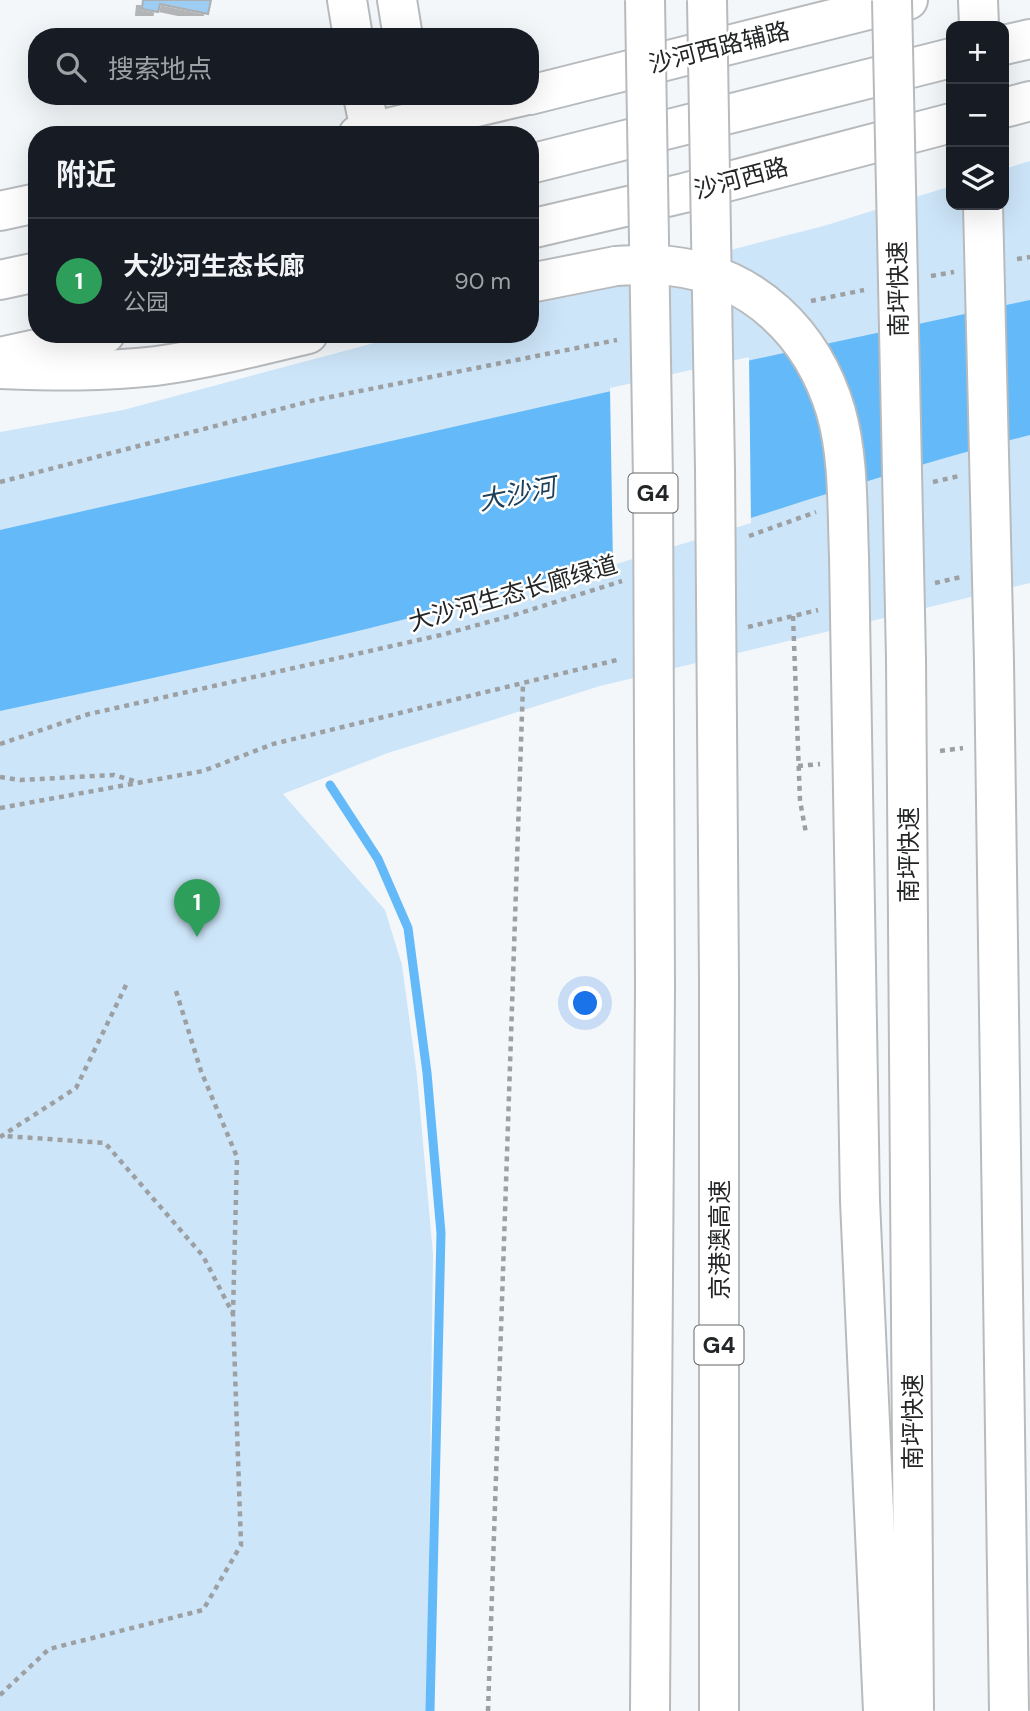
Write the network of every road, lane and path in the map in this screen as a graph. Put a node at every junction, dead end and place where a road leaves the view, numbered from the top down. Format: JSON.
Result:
{"nodes":[{"id":1,"x":347,"y":0,"type":"edge"},
{"id":2,"x":397,"y":0,"type":"edge"},
{"id":3,"x":645,"y":0,"type":"edge"},
{"id":4,"x":707,"y":0,"type":"edge"},
{"id":5,"x":892,"y":0,"type":"edge"},
{"id":6,"x":908,"y":0,"type":"edge"},
{"id":7,"x":978,"y":0,"type":"edge"},
{"id":8,"x":978,"y":21,"type":"edge"},
{"id":9,"x":352,"y":28,"type":"edge"},
{"id":10,"x":402,"y":28,"type":"edge"},
{"id":11,"x":1030,"y":39,"type":"edge"},
{"id":12,"x":1009,"y":44,"type":"edge"},
{"id":13,"x":946,"y":59,"type":"edge"},
{"id":14,"x":539,"y":92,"type":"edge"},
{"id":15,"x":1030,"y":101,"type":"edge"},
{"id":16,"x":478,"y":105,"type":"edge"},
{"id":17,"x":1009,"y":107,"type":"edge"},
{"id":18,"x":417,"y":117,"type":"edge"},
{"id":19,"x":946,"y":123,"type":"edge"},
{"id":20,"x":365,"y":124,"type":"edge"},
{"id":21,"x":539,"y":162,"type":"edge"},
{"id":22,"x":28,"y":205,"type":"edge"},
{"id":23,"x":983,"y":210,"type":"edge"},
{"id":24,"x":0,"y":211,"type":"edge"},
{"id":25,"x":539,"y":227,"type":"edge"},
{"id":26,"x":1030,"y":257,"type":"edge"},
{"id":27,"x":1017,"y":259,"type":"dead end"},
{"id":28,"x":962,"y":270,"type":"dead end"},
{"id":29,"x":28,"y":274,"type":"edge"},
{"id":30,"x":922,"y":278,"type":"dead end"},
{"id":31,"x":0,"y":280,"type":"edge"},
{"id":32,"x":539,"y":281,"type":"edge"},
{"id":33,"x":868,"y":289,"type":"dead end"},
{"id":34,"x":801,"y":303,"type":"dead end"},
{"id":35,"x":625,"y":338,"type":"dead end"},
{"id":36,"x":49,"y":343,"type":"edge"},
{"id":37,"x":269,"y":343,"type":"edge"},
{"id":38,"x":0,"y":357,"type":"edge"},
{"id":39,"x":0,"y":369,"type":"edge"},
{"id":40,"x":970,"y":473,"type":"dead end"},
{"id":41,"x":0,"y":482,"type":"edge"},
{"id":42,"x":930,"y":483,"type":"dead end"},
{"id":43,"x":818,"y":511,"type":"dead end"},
{"id":44,"x":743,"y":538,"type":"dead end"},
{"id":45,"x":964,"y":576,"type":"dead end"},
{"id":46,"x":629,"y":578,"type":"dead end"},
{"id":47,"x":925,"y":585,"type":"dead end"},
{"id":48,"x":819,"y":610,"type":"dead end"},
{"id":49,"x":793,"y":616,"type":"junction"},
{"id":50,"x":738,"y":630,"type":"dead end"},
{"id":51,"x":631,"y":657,"type":"dead end"},
{"id":52,"x":523,"y":684,"type":"junction"},
{"id":53,"x":0,"y":744,"type":"edge"},
{"id":54,"x":0,"y":777,"type":"edge"},
{"id":55,"x":142,"y":783,"type":"junction"},
{"id":56,"x":0,"y":808,"type":"edge"},
{"id":57,"x":806,"y":833,"type":"dead end"},
{"id":58,"x":127,"y":983,"type":"dead end"},
{"id":59,"x":176,"y":991,"type":"dead end"},
{"id":60,"x":3,"y":1136,"type":"edge"},
{"id":61,"x":233,"y":1314,"type":"junction"},
{"id":62,"x":0,"y":1695,"type":"edge"},
{"id":63,"x":488,"y":1711,"type":"edge"},
{"id":64,"x":650,"y":1711,"type":"edge"},
{"id":65,"x":719,"y":1711,"type":"edge"},
{"id":66,"x":883,"y":1711,"type":"edge"},
{"id":67,"x":914,"y":1711,"type":"edge"},
{"id":68,"x":1009,"y":1711,"type":"edge"}],
"edges":[{"from":1,"to":9,"type":"main road"},
{"from":2,"to":10,"type":"main road"},
{"from":3,"to":64,"type":"main road","number":"G4","bridge":true},
{"from":4,"to":65,"type":"main road","name":"京港澳高速","number":"G4","bridge":true},
{"from":5,"to":67,"type":"main road","name":"南坪快速","bridge":true},
{"from":6,"to":14,"type":"main road","name":"沙河西路辅路"},
{"from":7,"to":8,"type":"main road"},
{"from":11,"to":12,"type":"main road"},
{"from":13,"to":21,"type":"main road"},
{"from":15,"to":17,"type":"main road"},
{"from":16,"to":18,"type":"main road"},
{"from":18,"to":20,"type":"main road"},
{"from":19,"to":25,"type":"main road","name":"沙河西路"},
{"from":22,"to":24,"type":"main road"},
{"from":23,"to":68,"type":"main road","bridge":true},
{"from":26,"to":27,"type":"path"},
{"from":28,"to":30,"type":"path"},
{"from":29,"to":31,"type":"main road"},
{"from":32,"to":66,"type":"main road","bridge":true},
{"from":33,"to":34,"type":"path"},
{"from":35,"to":41,"type":"path"},
{"from":36,"to":38,"type":"main road"},
{"from":37,"to":39,"type":"main road"},
{"from":40,"to":42,"type":"path"},
{"from":43,"to":44,"type":"path"},
{"from":45,"to":47,"type":"path"},
{"from":46,"to":53,"type":"path","name":"大沙河生态长廊绿道"},
{"from":48,"to":49,"type":"path"},
{"from":49,"to":50,"type":"path"},
{"from":49,"to":57,"type":"path"},
{"from":51,"to":52,"type":"path"},
{"from":52,"to":55,"type":"path"},
{"from":52,"to":63,"type":"path"},
{"from":54,"to":55,"type":"path"},
{"from":55,"to":56,"type":"path"},
{"from":58,"to":60,"type":"path"},
{"from":59,"to":61,"type":"path"},
{"from":60,"to":61,"type":"path"},
{"from":61,"to":62,"type":"path"}]}
